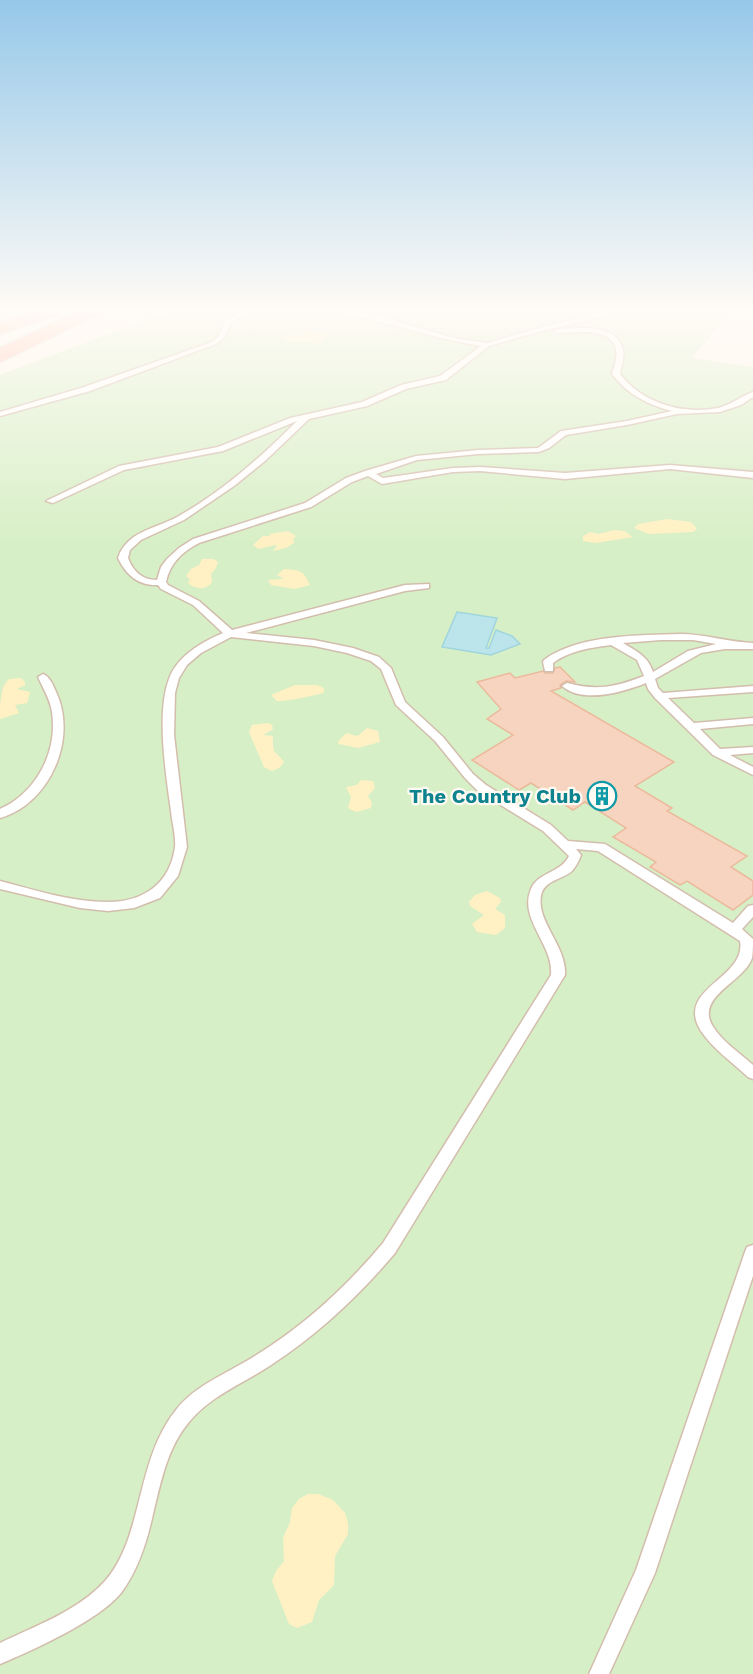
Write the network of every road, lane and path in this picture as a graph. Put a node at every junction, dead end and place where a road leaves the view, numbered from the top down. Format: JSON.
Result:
{"nodes":[{"id":1,"x":87,"y":388,"type":"edge"},
{"id":2,"x":401,"y":388,"type":"edge"},
{"id":3,"x":630,"y":388,"type":"edge"},
{"id":4,"x":751,"y":396,"type":"edge"},
{"id":5,"x":689,"y":411,"type":"junction"},
{"id":6,"x":0,"y":414,"type":"edge"},
{"id":7,"x":306,"y":417,"type":"junction"},
{"id":8,"x":368,"y":473,"type":"junction"},
{"id":9,"x":753,"y":475,"type":"edge"},
{"id":10,"x":50,"y":501,"type":"dead end"},
{"id":11,"x":161,"y":582,"type":"junction"},
{"id":12,"x":426,"y":586,"type":"dead end"},
{"id":13,"x":230,"y":634,"type":"junction"},
{"id":14,"x":615,"y":643,"type":"junction"},
{"id":15,"x":734,"y":645,"type":"junction"},
{"id":16,"x":753,"y":646,"type":"edge"},
{"id":17,"x":549,"y":669,"type":"dead end"},
{"id":18,"x":44,"y":677,"type":"dead end"},
{"id":19,"x":649,"y":678,"type":"junction"},
{"id":20,"x":567,"y":686,"type":"dead end"},
{"id":21,"x":753,"y":689,"type":"edge"},
{"id":22,"x":659,"y":696,"type":"junction"},
{"id":23,"x":753,"y":721,"type":"edge"},
{"id":24,"x":690,"y":727,"type":"junction"},
{"id":25,"x":753,"y":750,"type":"edge"},
{"id":26,"x":717,"y":753,"type":"junction"},
{"id":27,"x":753,"y":772,"type":"edge"},
{"id":28,"x":0,"y":814,"type":"edge"},
{"id":29,"x":567,"y":845,"type":"junction"},
{"id":30,"x":0,"y":885,"type":"edge"},
{"id":31,"x":753,"y":909,"type":"edge"},
{"id":32,"x":734,"y":930,"type":"junction"},
{"id":33,"x":753,"y":1073,"type":"edge"},
{"id":34,"x":753,"y":1252,"type":"edge"},
{"id":35,"x":0,"y":1654,"type":"edge"},
{"id":36,"x":599,"y":1674,"type":"edge"}],
"edges":[{"from":1,"to":6,"type":"lane"},
{"from":2,"to":7,"type":"lane"},
{"from":3,"to":5,"type":"lane"},
{"from":4,"to":5,"type":"lane"},
{"from":5,"to":8,"type":"lane"},
{"from":7,"to":10,"type":"lane"},
{"from":7,"to":11,"type":"lane"},
{"from":8,"to":9,"type":"lane"},
{"from":8,"to":11,"type":"lane"},
{"from":11,"to":13,"type":"lane"},
{"from":12,"to":13,"type":"lane"},
{"from":13,"to":29,"type":"lane"},
{"from":13,"to":30,"type":"lane"},
{"from":14,"to":15,"type":"lane"},
{"from":14,"to":17,"type":"lane"},
{"from":14,"to":19,"type":"lane"},
{"from":15,"to":16,"type":"lane"},
{"from":15,"to":19,"type":"lane"},
{"from":18,"to":28,"type":"lane"},
{"from":19,"to":20,"type":"lane"},
{"from":19,"to":22,"type":"lane"},
{"from":21,"to":22,"type":"lane"},
{"from":22,"to":24,"type":"lane"},
{"from":23,"to":24,"type":"lane"},
{"from":24,"to":26,"type":"lane"},
{"from":25,"to":26,"type":"lane"},
{"from":26,"to":27,"type":"lane"},
{"from":29,"to":32,"type":"lane"},
{"from":29,"to":35,"type":"lane"},
{"from":31,"to":32,"type":"lane"},
{"from":32,"to":33,"type":"lane"},
{"from":34,"to":36,"type":"lane"}]}
